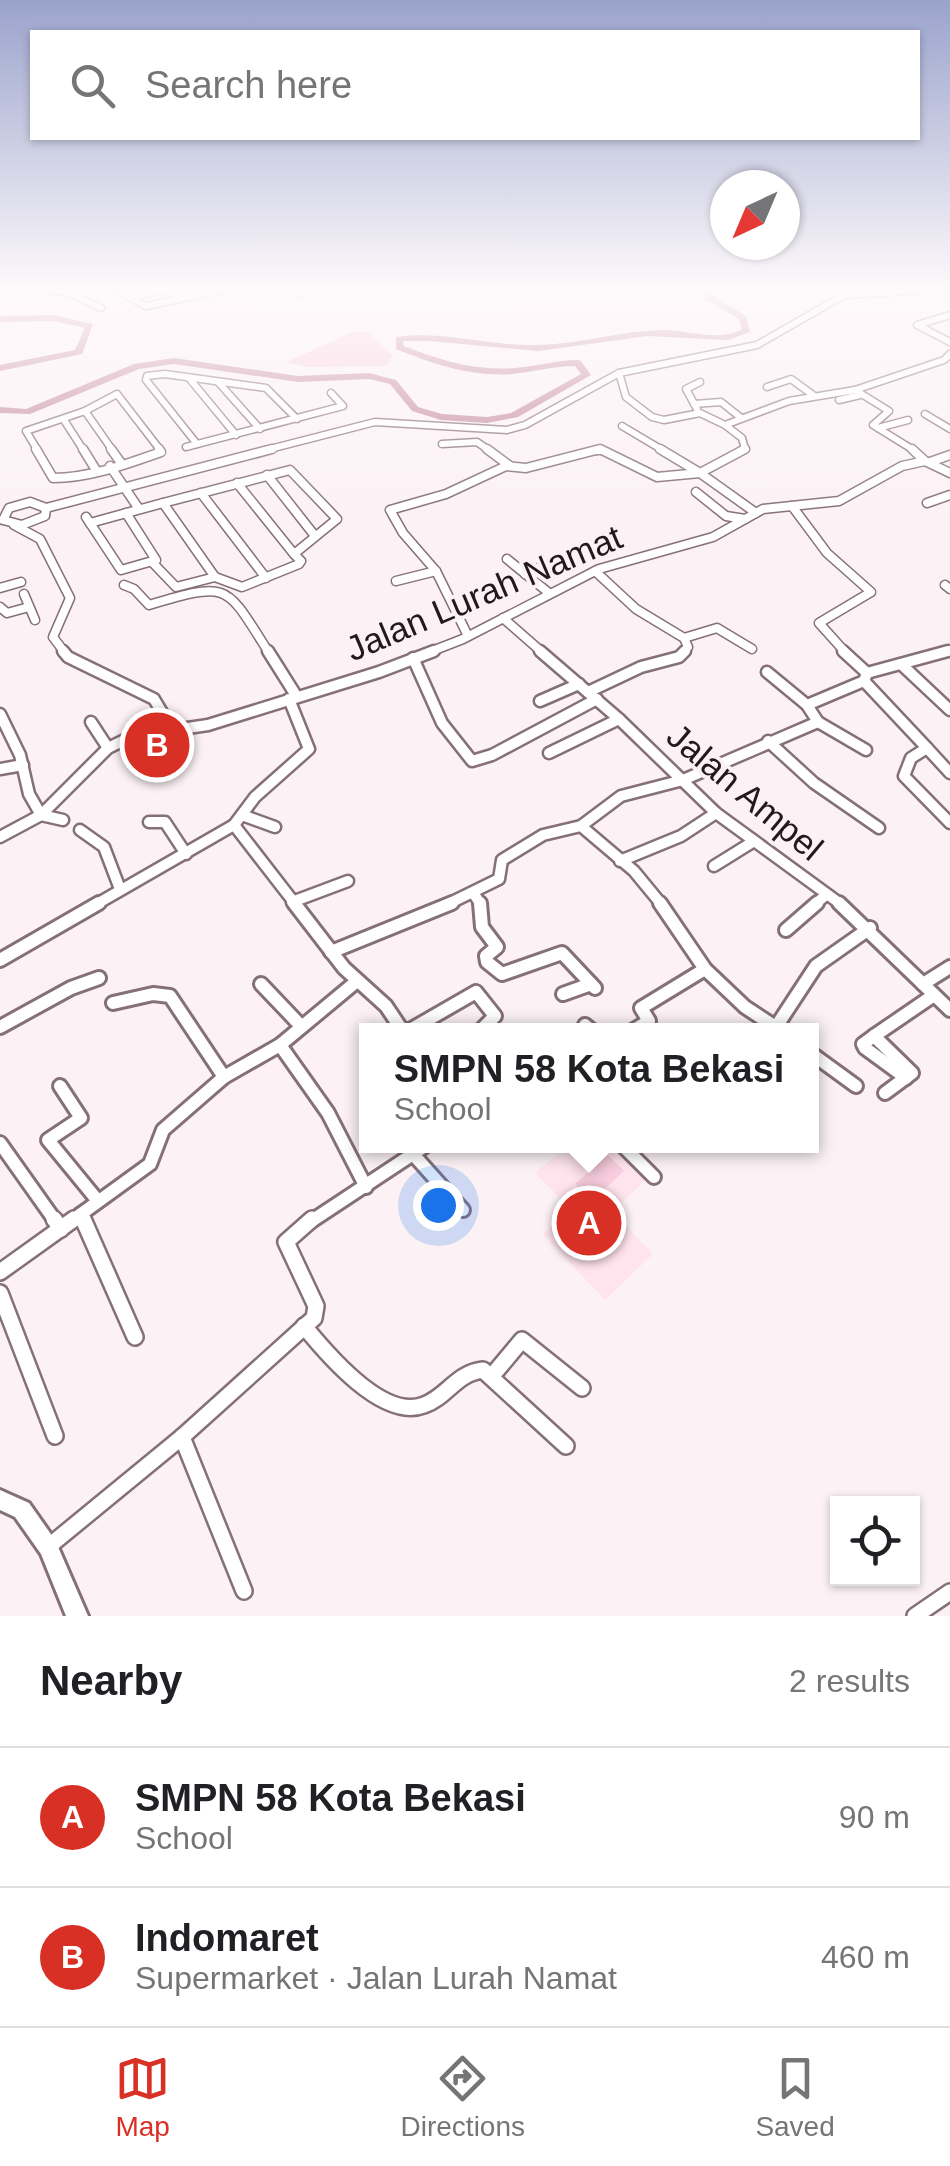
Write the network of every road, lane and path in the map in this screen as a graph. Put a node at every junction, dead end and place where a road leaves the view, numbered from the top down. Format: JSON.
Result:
{"nodes":[{"id":1,"x":659,"y":364,"type":"edge"},
{"id":2,"x":932,"y":364,"type":"edge"},
{"id":3,"x":619,"y":372,"type":"junction"},
{"id":4,"x":189,"y":378,"type":"junction"},
{"id":5,"x":700,"y":382,"type":"dead end"},
{"id":6,"x":219,"y":383,"type":"junction"},
{"id":7,"x":767,"y":387,"type":"dead end"},
{"id":8,"x":331,"y":393,"type":"dead end"},
{"id":9,"x":858,"y":393,"type":"junction"},
{"id":10,"x":813,"y":396,"type":"junction"},
{"id":11,"x":839,"y":400,"type":"dead end"},
{"id":12,"x":694,"y":404,"type":"junction"},
{"id":13,"x":85,"y":411,"type":"junction"},
{"id":14,"x":700,"y":413,"type":"junction"},
{"id":15,"x":925,"y":414,"type":"dead end"},
{"id":16,"x":740,"y":417,"type":"junction"},
{"id":17,"x":297,"y":419,"type":"junction"},
{"id":18,"x":64,"y":420,"type":"junction"},
{"id":19,"x":908,"y":420,"type":"dead end"},
{"id":20,"x":725,"y":425,"type":"junction"},
{"id":21,"x":622,"y":426,"type":"dead end"},
{"id":22,"x":878,"y":428,"type":"junction"},
{"id":23,"x":260,"y":429,"type":"junction"},
{"id":24,"x":950,"y":429,"type":"edge"},
{"id":25,"x":248,"y":432,"type":"junction"},
{"id":26,"x":236,"y":434,"type":"junction"},
{"id":27,"x":198,"y":444,"type":"junction"},
{"id":28,"x":442,"y":444,"type":"dead end"},
{"id":29,"x":186,"y":447,"type":"dead end"},
{"id":30,"x":264,"y":450,"type":"junction"},
{"id":31,"x":950,"y":455,"type":"edge"},
{"id":32,"x":928,"y":462,"type":"junction"},
{"id":33,"x":122,"y":463,"type":"junction"},
{"id":34,"x":110,"y":466,"type":"junction"},
{"id":35,"x":510,"y":466,"type":"junction"},
{"id":36,"x":96,"y":470,"type":"junction"},
{"id":37,"x":700,"y":473,"type":"junction"},
{"id":38,"x":950,"y":474,"type":"edge"},
{"id":39,"x":266,"y":475,"type":"junction"},
{"id":40,"x":678,"y":478,"type":"junction"},
{"id":41,"x":238,"y":483,"type":"junction"},
{"id":42,"x":124,"y":488,"type":"junction"},
{"id":43,"x":201,"y":493,"type":"junction"},
{"id":44,"x":726,"y":495,"type":"dead end"},
{"id":45,"x":950,"y":496,"type":"edge"},
{"id":46,"x":706,"y":500,"type":"junction"},
{"id":47,"x":30,"y":502,"type":"junction"},
{"id":48,"x":163,"y":503,"type":"junction"},
{"id":49,"x":927,"y":504,"type":"dead end"},
{"id":50,"x":792,"y":506,"type":"junction"},
{"id":51,"x":9,"y":508,"type":"junction"},
{"id":52,"x":139,"y":509,"type":"junction"},
{"id":53,"x":46,"y":512,"type":"junction"},
{"id":54,"x":126,"y":513,"type":"junction"},
{"id":55,"x":756,"y":513,"type":"junction"},
{"id":56,"x":746,"y":519,"type":"junction"},
{"id":57,"x":2,"y":520,"type":"edge"},
{"id":58,"x":14,"y":525,"type":"junction"},
{"id":59,"x":315,"y":536,"type":"junction"},
{"id":60,"x":40,"y":539,"type":"junction"},
{"id":61,"x":294,"y":554,"type":"junction"},
{"id":62,"x":508,"y":559,"type":"dead end"},
{"id":63,"x":152,"y":562,"type":"junction"},
{"id":64,"x":549,"y":563,"type":"dead end"},
{"id":65,"x":436,"y":571,"type":"junction"},
{"id":66,"x":595,"y":571,"type":"junction"},
{"id":67,"x":525,"y":574,"type":"junction"},
{"id":68,"x":214,"y":577,"type":"junction"},
{"id":69,"x":266,"y":578,"type":"junction"},
{"id":70,"x":396,"y":581,"type":"dead end"},
{"id":71,"x":21,"y":582,"type":"dead end"},
{"id":72,"x":1,"y":585,"type":"edge"},
{"id":73,"x":124,"y":585,"type":"dead end"},
{"id":74,"x":550,"y":593,"type":"junction"},
{"id":75,"x":24,"y":594,"type":"dead end"},
{"id":76,"x":29,"y":607,"type":"junction"},
{"id":77,"x":0,"y":608,"type":"edge"},
{"id":78,"x":503,"y":618,"type":"junction"},
{"id":79,"x":35,"y":620,"type":"dead end"},
{"id":80,"x":468,"y":636,"type":"junction"},
{"id":81,"x":684,"y":638,"type":"junction"},
{"id":82,"x":752,"y":648,"type":"dead end"},
{"id":83,"x":950,"y":650,"type":"edge"},
{"id":84,"x":413,"y":658,"type":"junction"},
{"id":85,"x":900,"y":664,"type":"junction"},
{"id":86,"x":768,"y":672,"type":"dead end"},
{"id":87,"x":865,"y":677,"type":"junction"},
{"id":88,"x":583,"y":688,"type":"junction"},
{"id":89,"x":293,"y":698,"type":"junction"},
{"id":90,"x":597,"y":700,"type":"junction"},
{"id":91,"x":540,"y":701,"type":"dead end"},
{"id":92,"x":807,"y":706,"type":"junction"},
{"id":93,"x":950,"y":710,"type":"edge"},
{"id":94,"x":0,"y":714,"type":"edge"},
{"id":95,"x":619,"y":720,"type":"junction"},
{"id":96,"x":91,"y":722,"type":"dead end"},
{"id":97,"x":818,"y":722,"type":"junction"},
{"id":98,"x":173,"y":730,"type":"junction"},
{"id":99,"x":768,"y":740,"type":"junction"},
{"id":100,"x":108,"y":748,"type":"junction"},
{"id":101,"x":928,"y":748,"type":"junction"},
{"id":102,"x":866,"y":750,"type":"dead end"},
{"id":103,"x":548,"y":753,"type":"dead end"},
{"id":104,"x":22,"y":765,"type":"junction"},
{"id":105,"x":0,"y":769,"type":"edge"},
{"id":106,"x":950,"y":773,"type":"edge"},
{"id":107,"x":683,"y":780,"type":"junction"},
{"id":108,"x":716,"y":813,"type":"junction"},
{"id":109,"x":40,"y":815,"type":"junction"},
{"id":110,"x":63,"y":820,"type":"dead end"},
{"id":111,"x":238,"y":820,"type":"junction"},
{"id":112,"x":149,"y":822,"type":"dead end"},
{"id":113,"x":950,"y":824,"type":"edge"},
{"id":114,"x":581,"y":826,"type":"junction"},
{"id":115,"x":276,"y":828,"type":"dead end"},
{"id":116,"x":880,"y":828,"type":"dead end"},
{"id":117,"x":80,"y":830,"type":"dead end"},
{"id":118,"x":0,"y":837,"type":"edge"},
{"id":119,"x":751,"y":842,"type":"junction"},
{"id":120,"x":186,"y":854,"type":"junction"},
{"id":121,"x":620,"y":861,"type":"junction"},
{"id":122,"x":714,"y":866,"type":"dead end"},
{"id":123,"x":348,"y":881,"type":"dead end"},
{"id":124,"x":120,"y":889,"type":"junction"},
{"id":125,"x":474,"y":894,"type":"junction"},
{"id":126,"x":826,"y":895,"type":"junction"},
{"id":127,"x":292,"y":902,"type":"junction"},
{"id":128,"x":870,"y":928,"type":"junction"},
{"id":129,"x":786,"y":930,"type":"dead end"},
{"id":130,"x":332,"y":952,"type":"junction"},
{"id":131,"x":0,"y":960,"type":"edge"},
{"id":132,"x":950,"y":966,"type":"edge"},
{"id":133,"x":704,"y":969,"type":"junction"},
{"id":134,"x":99,"y":978,"type":"dead end"},
{"id":135,"x":358,"y":981,"type":"junction"},
{"id":136,"x":261,"y":984,"type":"dead end"},
{"id":137,"x":922,"y":984,"type":"junction"},
{"id":138,"x":563,"y":994,"type":"dead end"},
{"id":139,"x":934,"y":995,"type":"junction"},
{"id":140,"x":113,"y":1003,"type":"dead end"},
{"id":141,"x":950,"y":1010,"type":"edge"},
{"id":142,"x":397,"y":1023,"type":"edge"},
{"id":143,"x":422,"y":1023,"type":"edge"},
{"id":144,"x":488,"y":1023,"type":"edge"},
{"id":145,"x":645,"y":1023,"type":"edge"},
{"id":146,"x":768,"y":1023,"type":"edge"},
{"id":147,"x":781,"y":1023,"type":"edge"},
{"id":148,"x":301,"y":1026,"type":"junction"},
{"id":149,"x":0,"y":1027,"type":"edge"},
{"id":150,"x":280,"y":1045,"type":"junction"},
{"id":151,"x":819,"y":1059,"type":"edge"},
{"id":152,"x":224,"y":1077,"type":"junction"},
{"id":153,"x":60,"y":1086,"type":"dead end"},
{"id":154,"x":856,"y":1086,"type":"dead end"},
{"id":155,"x":885,"y":1093,"type":"dead end"},
{"id":156,"x":0,"y":1143,"type":"edge"},
{"id":157,"x":415,"y":1153,"type":"edge"},
{"id":158,"x":421,"y":1153,"type":"edge"},
{"id":159,"x":630,"y":1153,"type":"edge"},
{"id":160,"x":654,"y":1177,"type":"dead end"},
{"id":161,"x":366,"y":1187,"type":"junction"},
{"id":162,"x":98,"y":1200,"type":"junction"},
{"id":163,"x":463,"y":1210,"type":"dead end"},
{"id":164,"x":81,"y":1214,"type":"junction"},
{"id":165,"x":61,"y":1228,"type":"junction"},
{"id":166,"x":0,"y":1272,"type":"edge"},
{"id":167,"x":0,"y":1294,"type":"edge"},
{"id":168,"x":304,"y":1326,"type":"junction"},
{"id":169,"x":135,"y":1337,"type":"dead end"},
{"id":170,"x":491,"y":1377,"type":"junction"},
{"id":171,"x":582,"y":1388,"type":"dead end"},
{"id":172,"x":55,"y":1436,"type":"dead end"},
{"id":173,"x":182,"y":1437,"type":"junction"},
{"id":174,"x":566,"y":1446,"type":"dead end"},
{"id":175,"x":0,"y":1500,"type":"edge"},
{"id":176,"x":48,"y":1547,"type":"junction"},
{"id":177,"x":244,"y":1590,"type":"dead end"},
{"id":178,"x":950,"y":1592,"type":"edge"},
{"id":179,"x":77,"y":1616,"type":"edge"},
{"id":180,"x":915,"y":1616,"type":"edge"}],
"edges":[{"from":1,"to":3,"type":"street"},
{"from":2,"to":9,"type":"street"},
{"from":3,"to":14,"type":"street"},
{"from":3,"to":30,"type":"street"},
{"from":4,"to":6,"type":"street"},
{"from":4,"to":26,"type":"street"},
{"from":4,"to":27,"type":"street"},
{"from":5,"to":12,"type":"street"},
{"from":6,"to":17,"type":"street"},
{"from":6,"to":23,"type":"street"},
{"from":7,"to":10,"type":"street"},
{"from":8,"to":17,"type":"street"},
{"from":9,"to":10,"type":"street"},
{"from":9,"to":11,"type":"street"},
{"from":9,"to":22,"type":"street"},
{"from":10,"to":16,"type":"street"},
{"from":12,"to":14,"type":"street"},
{"from":12,"to":16,"type":"street"},
{"from":13,"to":18,"type":"street"},
{"from":13,"to":33,"type":"street"},
{"from":13,"to":33,"type":"street"},
{"from":14,"to":20,"type":"street"},
{"from":15,"to":24,"type":"street"},
{"from":16,"to":20,"type":"street"},
{"from":17,"to":23,"type":"street"},
{"from":18,"to":36,"type":"street"},
{"from":18,"to":36,"type":"street"},
{"from":19,"to":22,"type":"street"},
{"from":20,"to":37,"type":"street"},
{"from":21,"to":37,"type":"street"},
{"from":22,"to":32,"type":"street"},
{"from":23,"to":25,"type":"street"},
{"from":25,"to":26,"type":"street"},
{"from":25,"to":30,"type":"street"},
{"from":26,"to":27,"type":"street"},
{"from":27,"to":29,"type":"street"},
{"from":28,"to":35,"type":"street"},
{"from":30,"to":42,"type":"street"},
{"from":31,"to":32,"type":"street","name":"Jalan Lurah Namat"},
{"from":32,"to":38,"type":"street"},
{"from":32,"to":50,"type":"street","name":"Jalan Lurah Namat"},
{"from":33,"to":34,"type":"street"},
{"from":34,"to":36,"type":"street"},
{"from":34,"to":42,"type":"street"},
{"from":35,"to":40,"type":"street"},
{"from":35,"to":65,"type":"street"},
{"from":37,"to":40,"type":"street"},
{"from":37,"to":55,"type":"street"},
{"from":39,"to":41,"type":"street"},
{"from":39,"to":59,"type":"street"},
{"from":39,"to":59,"type":"street"},
{"from":40,"to":46,"type":"street"},
{"from":41,"to":43,"type":"street"},
{"from":41,"to":61,"type":"street"},
{"from":42,"to":52,"type":"street"},
{"from":42,"to":53,"type":"street"},
{"from":43,"to":48,"type":"street"},
{"from":43,"to":69,"type":"street"},
{"from":44,"to":46,"type":"street"},
{"from":45,"to":49,"type":"street"},
{"from":46,"to":56,"type":"street"},
{"from":47,"to":51,"type":"street"},
{"from":47,"to":51,"type":"street"},
{"from":47,"to":53,"type":"street"},
{"from":48,"to":52,"type":"street"},
{"from":48,"to":68,"type":"street"},
{"from":50,"to":55,"type":"street","name":"Jalan Lurah Namat"},
{"from":50,"to":87,"type":"street"},
{"from":51,"to":57,"type":"street"},
{"from":52,"to":54,"type":"street"},
{"from":53,"to":58,"type":"street"},
{"from":53,"to":60,"type":"street"},
{"from":54,"to":63,"type":"street"},
{"from":54,"to":63,"type":"street"},
{"from":55,"to":56,"type":"street","name":"Jalan Lurah Namat"},
{"from":56,"to":66,"type":"street","name":"Jalan Lurah Namat"},
{"from":57,"to":58,"type":"street"},
{"from":58,"to":60,"type":"street"},
{"from":59,"to":61,"type":"street"},
{"from":60,"to":98,"type":"street"},
{"from":61,"to":69,"type":"street"},
{"from":62,"to":67,"type":"street"},
{"from":63,"to":68,"type":"street"},
{"from":64,"to":67,"type":"street"},
{"from":65,"to":70,"type":"street"},
{"from":65,"to":80,"type":"street"},
{"from":66,"to":74,"type":"street","name":"Jalan Lurah Namat"},
{"from":66,"to":81,"type":"street"},
{"from":67,"to":74,"type":"street"},
{"from":68,"to":69,"type":"street"},
{"from":71,"to":72,"type":"street"},
{"from":73,"to":89,"type":"street"},
{"from":74,"to":78,"type":"street","name":"Jalan Lurah Namat"},
{"from":75,"to":76,"type":"street"},
{"from":76,"to":77,"type":"street"},
{"from":76,"to":79,"type":"street"},
{"from":78,"to":80,"type":"street","name":"Jalan Lurah Namat"},
{"from":78,"to":88,"type":"street","name":"Jalan Ampel"},
{"from":80,"to":84,"type":"street","name":"Jalan Lurah Namat"},
{"from":81,"to":82,"type":"street"},
{"from":81,"to":88,"type":"street"},
{"from":83,"to":85,"type":"street"},
{"from":84,"to":89,"type":"street","name":"Jalan Lurah Namat"},
{"from":84,"to":90,"type":"street"},
{"from":85,"to":87,"type":"street"},
{"from":85,"to":93,"type":"street"},
{"from":86,"to":92,"type":"street"},
{"from":87,"to":92,"type":"street"},
{"from":87,"to":101,"type":"street"},
{"from":88,"to":90,"type":"street","name":"Jalan Ampel"},
{"from":88,"to":91,"type":"street"},
{"from":89,"to":98,"type":"street","name":"Jalan Lurah Namat"},
{"from":89,"to":111,"type":"street"},
{"from":90,"to":95,"type":"street","name":"Jalan Ampel"},
{"from":92,"to":97,"type":"street"},
{"from":94,"to":104,"type":"street"},
{"from":95,"to":103,"type":"street"},
{"from":95,"to":107,"type":"street","name":"Jalan Ampel"},
{"from":96,"to":100,"type":"street"},
{"from":97,"to":99,"type":"street"},
{"from":97,"to":102,"type":"street"},
{"from":98,"to":100,"type":"street","name":"Jalan Lurah Namat"},
{"from":99,"to":107,"type":"street"},
{"from":99,"to":116,"type":"street"},
{"from":100,"to":109,"type":"street","name":"Jalan Lurah Namat"},
{"from":101,"to":106,"type":"street"},
{"from":101,"to":113,"type":"street"},
{"from":104,"to":105,"type":"street"},
{"from":104,"to":109,"type":"street"},
{"from":107,"to":108,"type":"street","name":"Jalan Ampel"},
{"from":107,"to":114,"type":"street"},
{"from":108,"to":119,"type":"street","name":"Jalan Ampel"},
{"from":108,"to":121,"type":"street"},
{"from":109,"to":110,"type":"street"},
{"from":109,"to":118,"type":"street","name":"Jalan Lurah Namat"},
{"from":111,"to":115,"type":"street"},
{"from":111,"to":120,"type":"street"},
{"from":111,"to":127,"type":"street"},
{"from":112,"to":120,"type":"street"},
{"from":114,"to":121,"type":"street"},
{"from":114,"to":125,"type":"street"},
{"from":117,"to":124,"type":"street"},
{"from":119,"to":122,"type":"street"},
{"from":119,"to":126,"type":"street","name":"Jalan Ampel"},
{"from":120,"to":124,"type":"street"},
{"from":121,"to":133,"type":"street"},
{"from":123,"to":127,"type":"street"},
{"from":124,"to":131,"type":"street"},
{"from":125,"to":130,"type":"street"},
{"from":125,"to":138,"type":"street"},
{"from":126,"to":128,"type":"street","name":"Jalan Ampel"},
{"from":126,"to":129,"type":"street"},
{"from":127,"to":130,"type":"street"},
{"from":128,"to":137,"type":"street","name":"Jalan Ampel"},
{"from":128,"to":147,"type":"street"},
{"from":130,"to":135,"type":"street"},
{"from":132,"to":137,"type":"street"},
{"from":133,"to":145,"type":"street"},
{"from":133,"to":146,"type":"street"},
{"from":134,"to":149,"type":"street"},
{"from":135,"to":142,"type":"street"},
{"from":135,"to":148,"type":"street"},
{"from":136,"to":148,"type":"street"},
{"from":137,"to":139,"type":"street","name":"Jalan Ampel"},
{"from":139,"to":141,"type":"street","name":"Jalan Ampel"},
{"from":139,"to":155,"type":"street"},
{"from":140,"to":152,"type":"street"},
{"from":143,"to":144,"type":"street"},
{"from":148,"to":150,"type":"street"},
{"from":150,"to":152,"type":"street"},
{"from":150,"to":161,"type":"street"},
{"from":151,"to":154,"type":"street"},
{"from":152,"to":162,"type":"street"},
{"from":153,"to":162,"type":"street"},
{"from":156,"to":165,"type":"street"},
{"from":157,"to":161,"type":"street"},
{"from":158,"to":163,"type":"street"},
{"from":159,"to":160,"type":"street"},
{"from":161,"to":168,"type":"street"},
{"from":162,"to":164,"type":"street"},
{"from":164,"to":165,"type":"street"},
{"from":164,"to":169,"type":"street"},
{"from":165,"to":166,"type":"street"},
{"from":167,"to":172,"type":"street"},
{"from":168,"to":170,"type":"street"},
{"from":168,"to":173,"type":"street"},
{"from":170,"to":171,"type":"street"},
{"from":170,"to":174,"type":"street"},
{"from":173,"to":176,"type":"street"},
{"from":173,"to":177,"type":"street"},
{"from":175,"to":176,"type":"main road"},
{"from":176,"to":179,"type":"main road"},
{"from":178,"to":180,"type":"street"}]}
